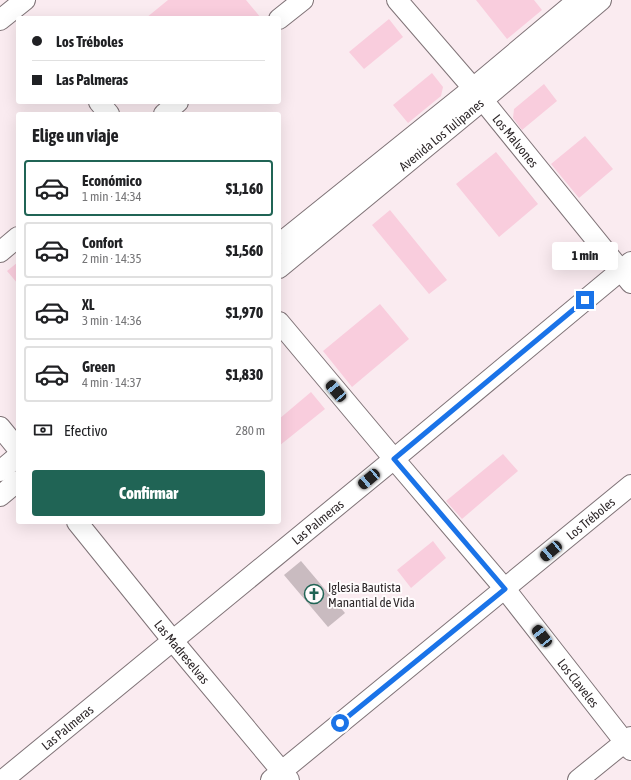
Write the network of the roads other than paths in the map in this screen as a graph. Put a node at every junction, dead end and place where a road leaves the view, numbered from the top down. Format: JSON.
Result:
{"nodes":[{"id":1,"x":303,"y":0,"type":"edge"},
{"id":2,"x":397,"y":0,"type":"edge"},
{"id":3,"x":578,"y":0,"type":"edge"},
{"id":4,"x":601,"y":0,"type":"edge"},
{"id":5,"x":22,"y":6,"type":"edge"},
{"id":6,"x":281,"y":17,"type":"edge"},
{"id":7,"x":0,"y":20,"type":"edge"},
{"id":8,"x":478,"y":94,"type":"junction"},
{"id":9,"x":101,"y":104,"type":"edge"},
{"id":10,"x":176,"y":104,"type":"edge"},
{"id":11,"x":107,"y":112,"type":"edge"},
{"id":12,"x":166,"y":112,"type":"edge"},
{"id":13,"x":16,"y":239,"type":"edge"},
{"id":14,"x":281,"y":242,"type":"edge"},
{"id":15,"x":0,"y":252,"type":"edge"},
{"id":16,"x":281,"y":266,"type":"edge"},
{"id":17,"x":628,"y":272,"type":"edge"},
{"id":18,"x":281,"y":324,"type":"edge"},
{"id":19,"x":0,"y":427,"type":"edge"},
{"id":20,"x":16,"y":447,"type":"edge"},
{"id":21,"x":16,"y":458,"type":"edge"},
{"id":22,"x":394,"y":459,"type":"junction"},
{"id":23,"x":0,"y":471,"type":"edge"},
{"id":24,"x":16,"y":483,"type":"edge"},
{"id":25,"x":631,"y":485,"type":"edge"},
{"id":26,"x":0,"y":496,"type":"edge"},
{"id":27,"x":79,"y":524,"type":"edge"},
{"id":28,"x":505,"y":589,"type":"junction"},
{"id":29,"x":173,"y":641,"type":"junction"},
{"id":30,"x":629,"y":744,"type":"edge"},
{"id":31,"x":280,"y":777,"type":"edge"},
{"id":32,"x":3,"y":780,"type":"edge"},
{"id":33,"x":578,"y":780,"type":"edge"}],
"edges":[{"from":1,"to":6,"type":"street"},
{"from":2,"to":8,"type":"street","name":"Los Malvones"},
{"from":3,"to":8,"type":"street","name":"Avenida Los Tulipanes"},
{"from":4,"to":8,"type":"street","name":"Avenida Los Tulipanes"},
{"from":5,"to":7,"type":"street"},
{"from":8,"to":14,"type":"street","name":"Avenida Los Tulipanes"},
{"from":8,"to":16,"type":"street","name":"Avenida Los Tulipanes"},
{"from":8,"to":17,"type":"street","name":"Los Malvones"},
{"from":9,"to":11,"type":"street"},
{"from":10,"to":12,"type":"street"},
{"from":13,"to":15,"type":"street"},
{"from":17,"to":22,"type":"street","name":"Las Palmeras"},
{"from":18,"to":22,"type":"street","name":"Los Claveles"},
{"from":19,"to":20,"type":"street"},
{"from":21,"to":23,"type":"street"},
{"from":22,"to":28,"type":"street","name":"Los Claveles"},
{"from":22,"to":29,"type":"street","name":"Las Palmeras"},
{"from":24,"to":26,"type":"street"},
{"from":25,"to":28,"type":"street","name":"Los Tréboles"},
{"from":27,"to":29,"type":"street","name":"Las Madreselvas"},
{"from":28,"to":30,"type":"street","name":"Los Claveles"},
{"from":28,"to":31,"type":"street","name":"Los Tréboles"},
{"from":29,"to":31,"type":"street","name":"Las Madreselvas"},
{"from":29,"to":32,"type":"street","name":"Las Palmeras"},
{"from":30,"to":33,"type":"street"}]}
